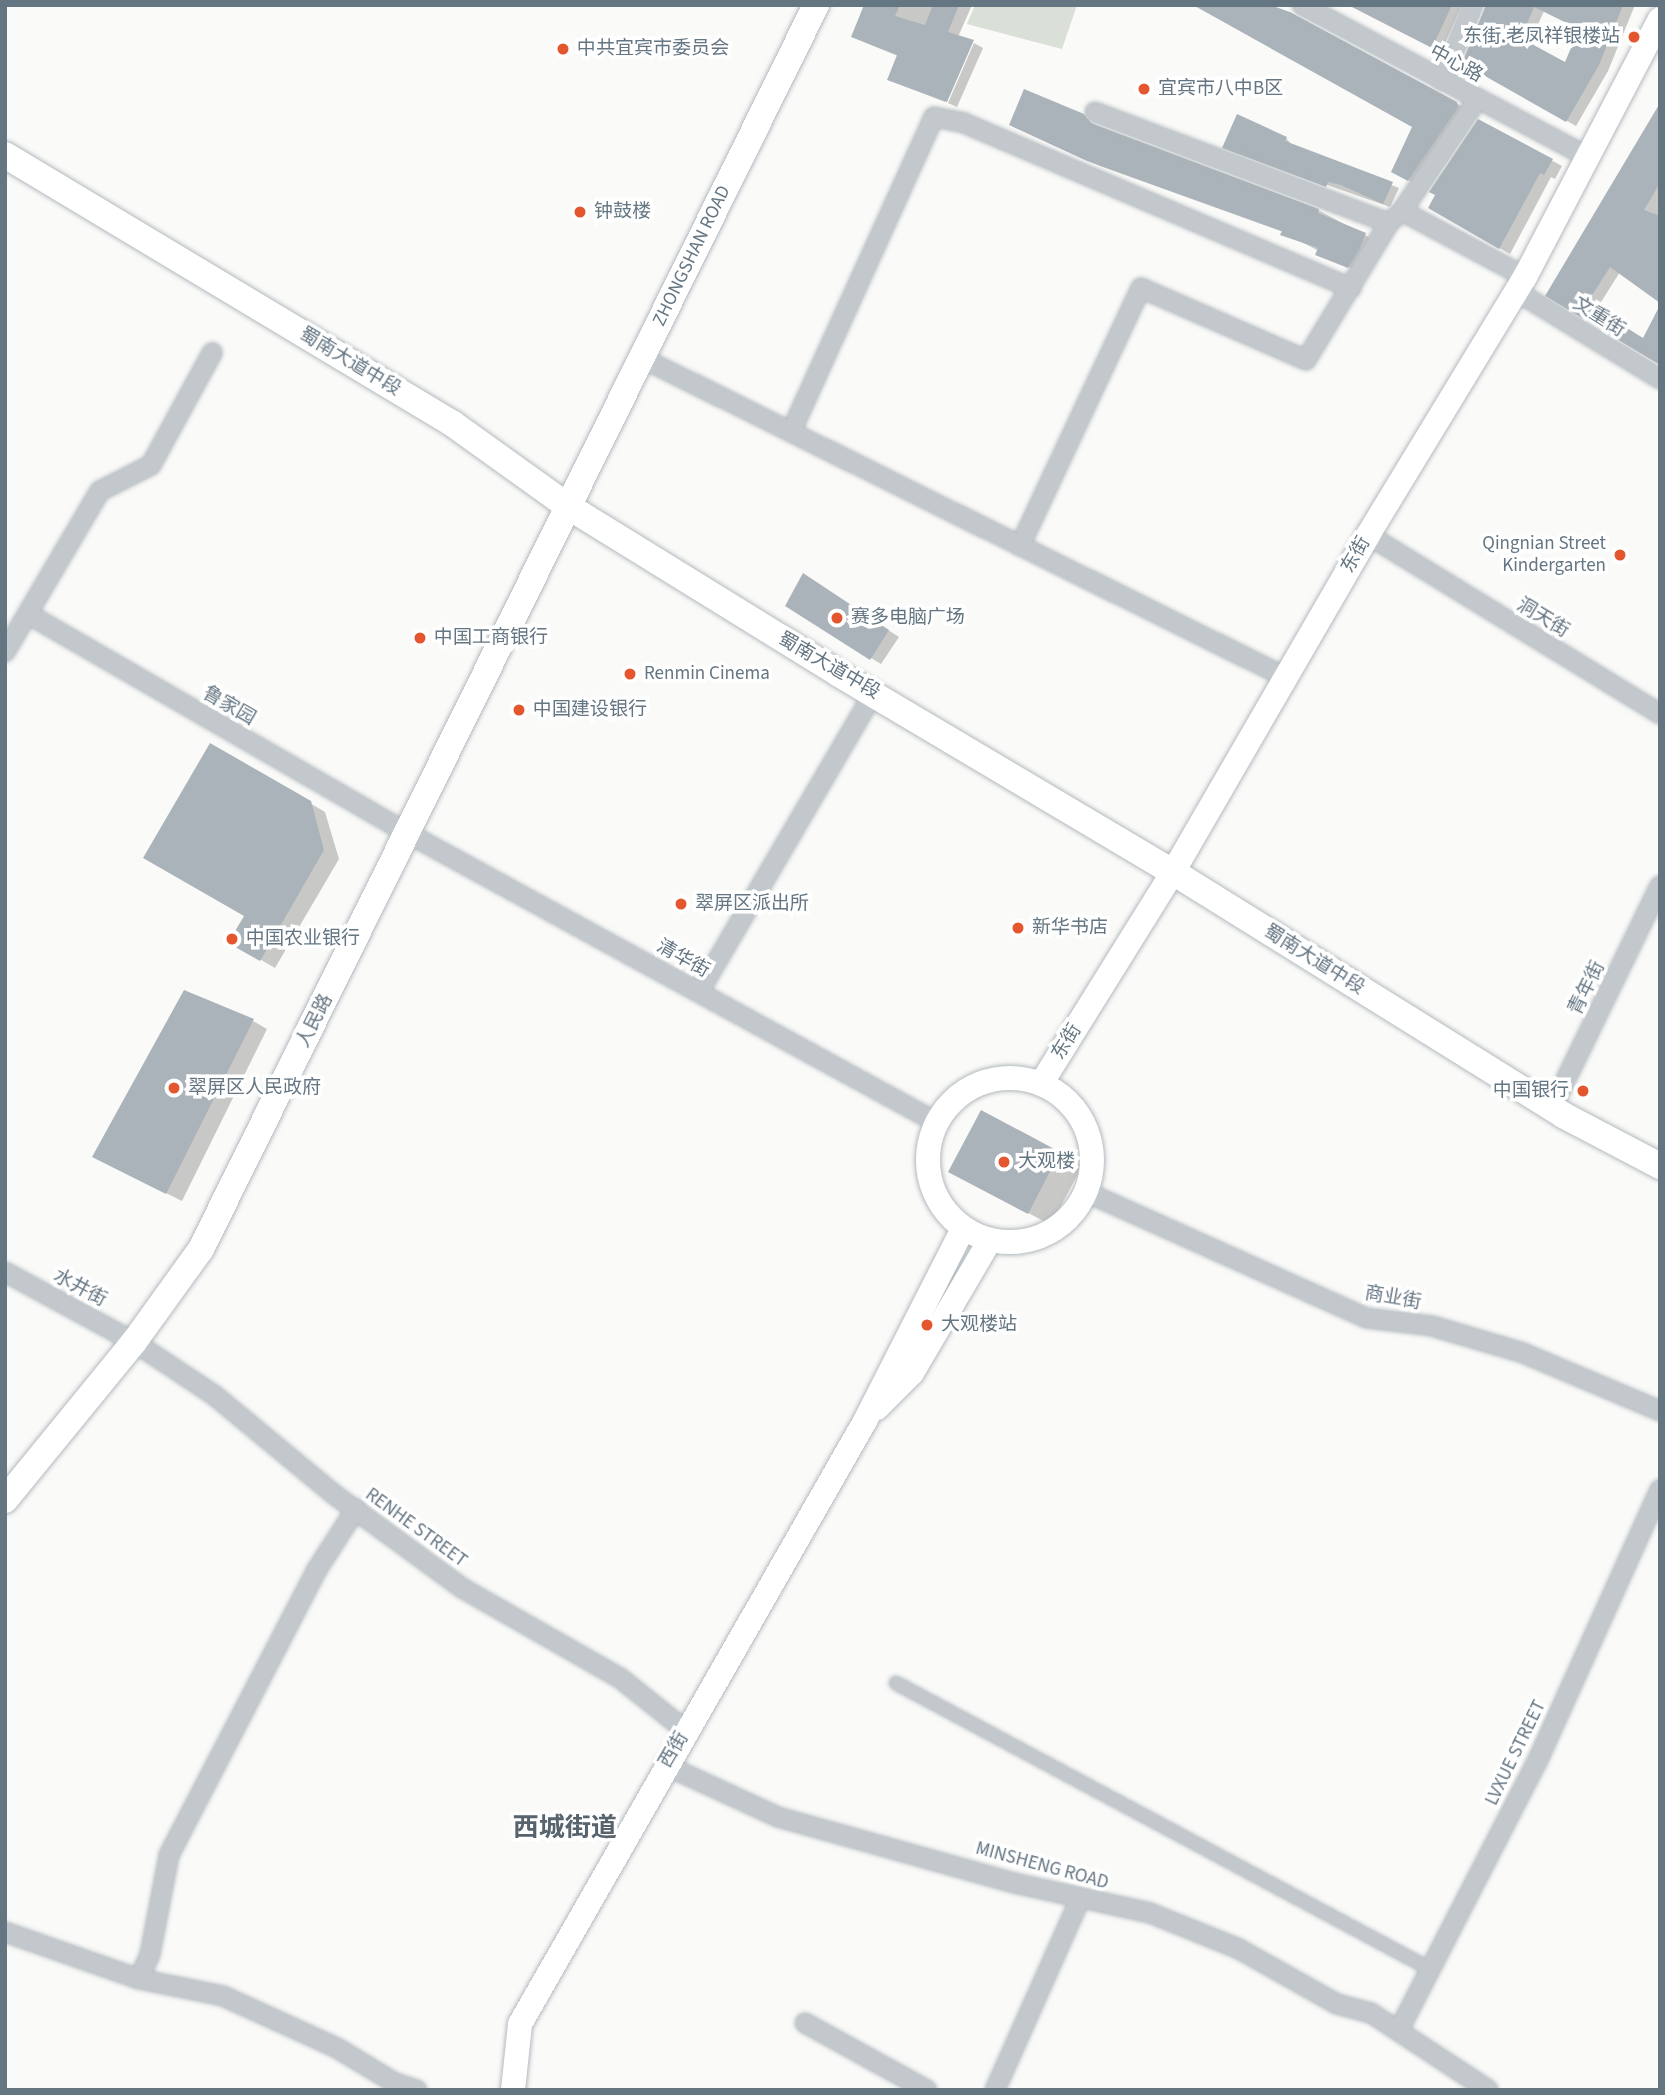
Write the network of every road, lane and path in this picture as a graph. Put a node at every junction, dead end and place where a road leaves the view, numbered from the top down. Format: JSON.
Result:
{"nodes":[{"id":1,"x":816,"y":5,"type":"edge"},
{"id":2,"x":1302,"y":5,"type":"edge"},
{"id":3,"x":1473,"y":5,"type":"edge"},
{"id":4,"x":1331,"y":12,"type":"edge"},
{"id":5,"x":1660,"y":19,"type":"edge"},
{"id":6,"x":1442,"y":81,"type":"junction"},
{"id":7,"x":1477,"y":100,"type":"junction"},
{"id":8,"x":1095,"y":112,"type":"dead end"},
{"id":9,"x":5,"y":155,"type":"edge"},
{"id":10,"x":1590,"y":158,"type":"junction"},
{"id":11,"x":1396,"y":217,"type":"junction"},
{"id":12,"x":1520,"y":284,"type":"junction"},
{"id":13,"x":1351,"y":288,"type":"junction"},
{"id":14,"x":212,"y":353,"type":"dead end"},
{"id":15,"x":642,"y":358,"type":"junction"},
{"id":16,"x":1660,"y":379,"type":"edge"},
{"id":17,"x":791,"y":432,"type":"junction"},
{"id":18,"x":569,"y":507,"type":"junction"},
{"id":19,"x":1368,"y":536,"type":"junction"},
{"id":20,"x":1020,"y":546,"type":"junction"},
{"id":21,"x":28,"y":614,"type":"junction"},
{"id":22,"x":5,"y":652,"type":"edge"},
{"id":23,"x":1285,"y":677,"type":"junction"},
{"id":24,"x":874,"y":692,"type":"junction"},
{"id":25,"x":1660,"y":714,"type":"edge"},
{"id":26,"x":409,"y":834,"type":"junction"},
{"id":27,"x":1173,"y":872,"type":"junction"},
{"id":28,"x":1660,"y":886,"type":"edge"},
{"id":29,"x":699,"y":992,"type":"junction"},
{"id":30,"x":1041,"y":1084,"type":"junction"},
{"id":31,"x":1552,"y":1108,"type":"junction"},
{"id":32,"x":936,"y":1122,"type":"junction"},
{"id":33,"x":1660,"y":1166,"type":"edge"},
{"id":34,"x":1086,"y":1192,"type":"junction"},
{"id":35,"x":963,"y":1229,"type":"junction"},
{"id":36,"x":990,"y":1240,"type":"junction"},
{"id":37,"x":5,"y":1272,"type":"edge"},
{"id":38,"x":134,"y":1342,"type":"junction"},
{"id":39,"x":1660,"y":1412,"type":"edge"},
{"id":40,"x":865,"y":1421,"type":"junction"},
{"id":41,"x":1660,"y":1489,"type":"edge"},
{"id":42,"x":5,"y":1500,"type":"edge"},
{"id":43,"x":356,"y":1509,"type":"junction"},
{"id":44,"x":1656,"y":1509,"type":"edge"},
{"id":45,"x":896,"y":1683,"type":"dead end"},
{"id":46,"x":685,"y":1730,"type":"junction"},
{"id":47,"x":665,"y":1765,"type":"junction"},
{"id":48,"x":1080,"y":1899,"type":"junction"},
{"id":49,"x":5,"y":1932,"type":"edge"},
{"id":50,"x":1430,"y":1969,"type":"junction"},
{"id":51,"x":139,"y":1979,"type":"junction"},
{"id":52,"x":805,"y":2023,"type":"dead end"},
{"id":53,"x":1398,"y":2030,"type":"junction"},
{"id":54,"x":417,"y":2090,"type":"edge"},
{"id":55,"x":513,"y":2090,"type":"edge"},
{"id":56,"x":927,"y":2090,"type":"edge"},
{"id":57,"x":995,"y":2090,"type":"edge"},
{"id":58,"x":1488,"y":2090,"type":"edge"}],
"edges":[{"from":1,"to":15,"type":"main road","name":"ZHONGSHAN ROAD"},
{"from":2,"to":4,"type":"street","name":"中心路"},
{"from":3,"to":6,"type":"street"},
{"from":4,"to":6,"type":"street","name":"中心路"},
{"from":5,"to":10,"type":"main road","name":"东街"},
{"from":6,"to":7,"type":"street","name":"中心路"},
{"from":7,"to":10,"type":"street","name":"中心路"},
{"from":7,"to":11,"type":"street"},
{"from":8,"to":11,"type":"street","name":"文重街"},
{"from":9,"to":18,"type":"main road","name":"蜀南大道中段"},
{"from":10,"to":12,"type":"main road","name":"东街"},
{"from":11,"to":12,"type":"street","name":"文重街"},
{"from":11,"to":13,"type":"street"},
{"from":12,"to":16,"type":"street","name":"文重街"},
{"from":12,"to":19,"type":"main road","name":"东街"},
{"from":13,"to":17,"type":"street"},
{"from":13,"to":20,"type":"street"},
{"from":14,"to":21,"type":"street"},
{"from":15,"to":17,"type":"street"},
{"from":15,"to":18,"type":"main road","name":"ZHONGSHAN ROAD"},
{"from":17,"to":20,"type":"street"},
{"from":18,"to":24,"type":"main road","name":"蜀南大道中段"},
{"from":18,"to":26,"type":"main road","name":"人民路"},
{"from":19,"to":23,"type":"main road","name":"东街"},
{"from":19,"to":25,"type":"street","name":"洞天街"},
{"from":20,"to":23,"type":"street"},
{"from":21,"to":22,"type":"street"},
{"from":21,"to":26,"type":"street","name":"鲁家园"},
{"from":23,"to":27,"type":"main road","name":"东街"},
{"from":24,"to":27,"type":"main road","name":"蜀南大道中段"},
{"from":24,"to":29,"type":"street"},
{"from":26,"to":29,"type":"street","name":"清华街"},
{"from":26,"to":38,"type":"main road","name":"人民路"},
{"from":27,"to":30,"type":"main road","name":"东街"},
{"from":27,"to":31,"type":"main road","name":"蜀南大道中段"},
{"from":28,"to":31,"type":"street","name":"青年街"},
{"from":29,"to":32,"type":"street","name":"清华街"},
{"from":30,"to":32,"type":"main road"},
{"from":30,"to":34,"type":"main road"},
{"from":31,"to":33,"type":"main road","name":"蜀南大道中段"},
{"from":32,"to":35,"type":"main road"},
{"from":34,"to":36,"type":"main road"},
{"from":34,"to":39,"type":"street","name":"商业街"},
{"from":35,"to":36,"type":"main road"},
{"from":35,"to":40,"type":"main road","name":"西街"},
{"from":36,"to":40,"type":"main road","name":"西街"},
{"from":37,"to":38,"type":"street","name":"水井街"},
{"from":38,"to":42,"type":"main road","name":"人民路"},
{"from":38,"to":43,"type":"street","name":"RENHE STREET"},
{"from":40,"to":46,"type":"main road","name":"西街"},
{"from":41,"to":44,"type":"street","name":"LVXUE STREET"},
{"from":43,"to":46,"type":"street","name":"RENHE STREET"},
{"from":43,"to":51,"type":"street"},
{"from":44,"to":50,"type":"street","name":"LVXUE STREET"},
{"from":45,"to":50,"type":"street"},
{"from":46,"to":47,"type":"main road","name":"西街"},
{"from":47,"to":48,"type":"street","name":"MINSHENG ROAD"},
{"from":47,"to":55,"type":"main road","name":"西街"},
{"from":48,"to":53,"type":"street","name":"MINSHENG ROAD"},
{"from":48,"to":57,"type":"street"},
{"from":49,"to":51,"type":"street"},
{"from":50,"to":53,"type":"street","name":"LVXUE STREET"},
{"from":51,"to":54,"type":"street"},
{"from":52,"to":56,"type":"street"},
{"from":53,"to":58,"type":"street","name":"MINSHENG ROAD"}]}
